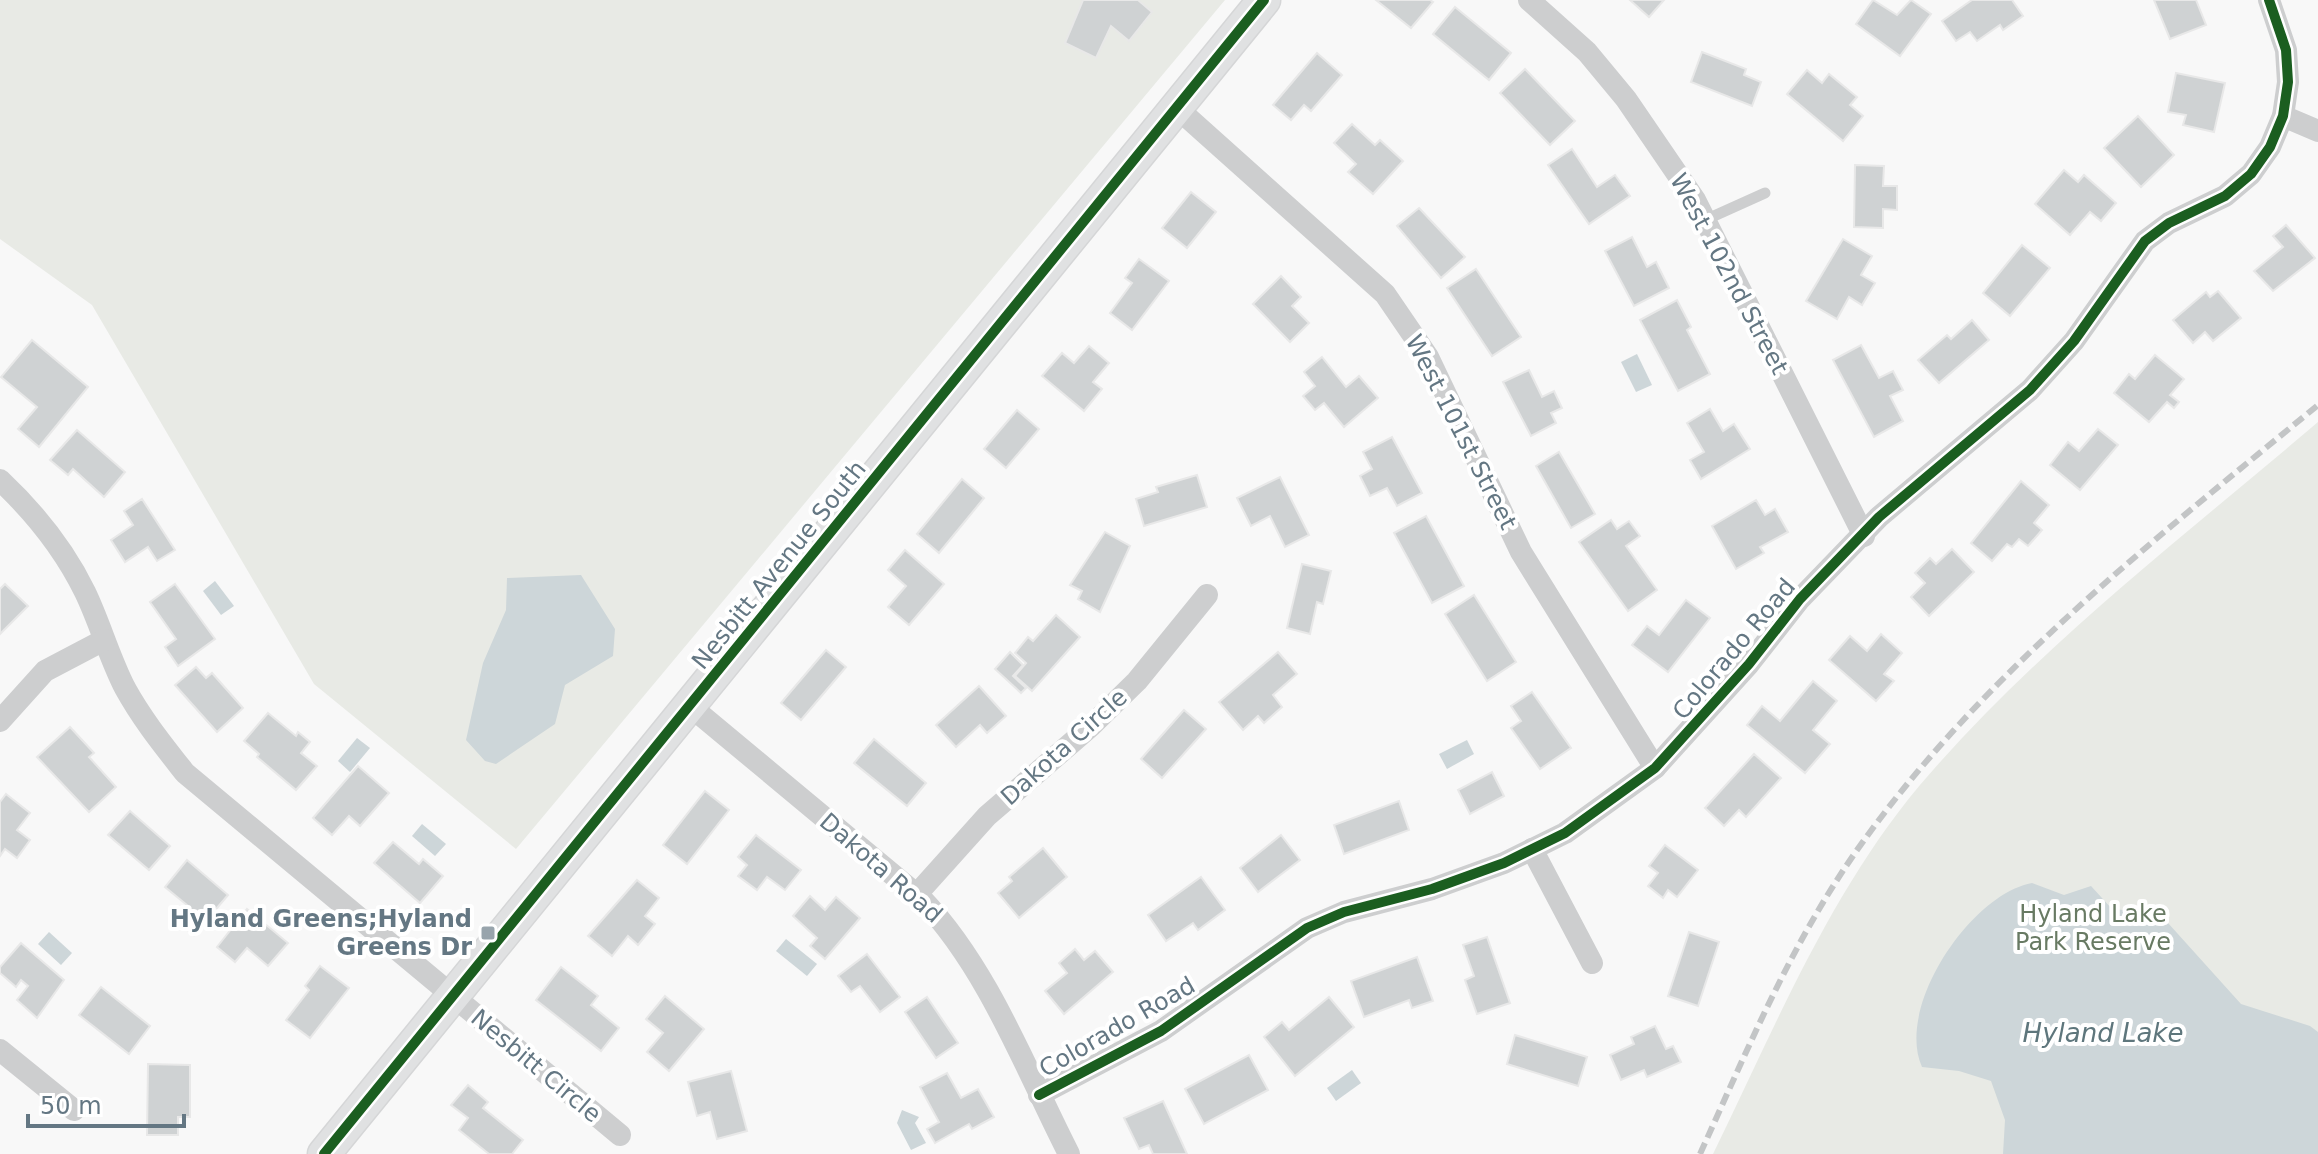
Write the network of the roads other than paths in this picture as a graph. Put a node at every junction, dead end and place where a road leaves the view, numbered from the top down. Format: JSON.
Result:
{"nodes":[{"id":1,"x":1264,"y":0,"type":"edge"},
{"id":2,"x":1529,"y":0,"type":"edge"},
{"id":3,"x":2269,"y":0,"type":"edge"},
{"id":4,"x":1177,"y":108,"type":"junction"},
{"id":5,"x":2283,"y":116,"type":"junction"},
{"id":6,"x":2318,"y":131,"type":"edge"},
{"id":7,"x":1765,"y":193,"type":"dead end"},
{"id":8,"x":1705,"y":220,"type":"junction"},
{"id":9,"x":0,"y":480,"type":"edge"},
{"id":10,"x":1864,"y":536,"type":"junction"},
{"id":11,"x":1207,"y":595,"type":"dead end"},
{"id":12,"x":104,"y":640,"type":"junction"},
{"id":13,"x":690,"y":706,"type":"junction"},
{"id":14,"x":0,"y":721,"type":"edge"},
{"id":15,"x":1655,"y":768,"type":"junction"},
{"id":16,"x":1532,"y":849,"type":"junction"},
{"id":17,"x":917,"y":894,"type":"junction"},
{"id":18,"x":1592,"y":963,"type":"dead end"},
{"id":19,"x":453,"y":996,"type":"junction"},
{"id":20,"x":0,"y":1050,"type":"edge"},
{"id":21,"x":1039,"y":1095,"type":"junction"},
{"id":22,"x":74,"y":1110,"type":"dead end"},
{"id":23,"x":620,"y":1135,"type":"dead end"},
{"id":24,"x":324,"y":1154,"type":"edge"},
{"id":25,"x":1069,"y":1154,"type":"edge"}],
"edges":[{"from":1,"to":4,"type":"street","name":"Nesbitt Avenue South"},
{"from":2,"to":8,"type":"street","name":"West 102nd Street"},
{"from":3,"to":5,"type":"street","name":"Colorado Road"},
{"from":4,"to":13,"type":"street","name":"Nesbitt Avenue South"},
{"from":4,"to":15,"type":"street","name":"West 101st Street"},
{"from":5,"to":6,"type":"street"},
{"from":5,"to":10,"type":"street","name":"Colorado Road"},
{"from":7,"to":8,"type":"lane"},
{"from":8,"to":10,"type":"street","name":"West 102nd Street"},
{"from":9,"to":12,"type":"street","name":"Nesbitt Circle"},
{"from":10,"to":15,"type":"street","name":"Colorado Road"},
{"from":11,"to":17,"type":"street","name":"Dakota Circle"},
{"from":12,"to":14,"type":"street"},
{"from":12,"to":19,"type":"street","name":"Nesbitt Circle"},
{"from":13,"to":17,"type":"street","name":"Dakota Road"},
{"from":13,"to":19,"type":"street","name":"Nesbitt Avenue South"},
{"from":15,"to":16,"type":"street","name":"Colorado Road"},
{"from":16,"to":18,"type":"street"},
{"from":16,"to":21,"type":"street","name":"Colorado Road"},
{"from":17,"to":21,"type":"street","name":"Dakota Road"},
{"from":19,"to":23,"type":"street","name":"Nesbitt Circle"},
{"from":19,"to":24,"type":"street","name":"Nesbitt Avenue South"},
{"from":20,"to":22,"type":"street"},
{"from":21,"to":25,"type":"street","name":"Dakota Road"}]}
